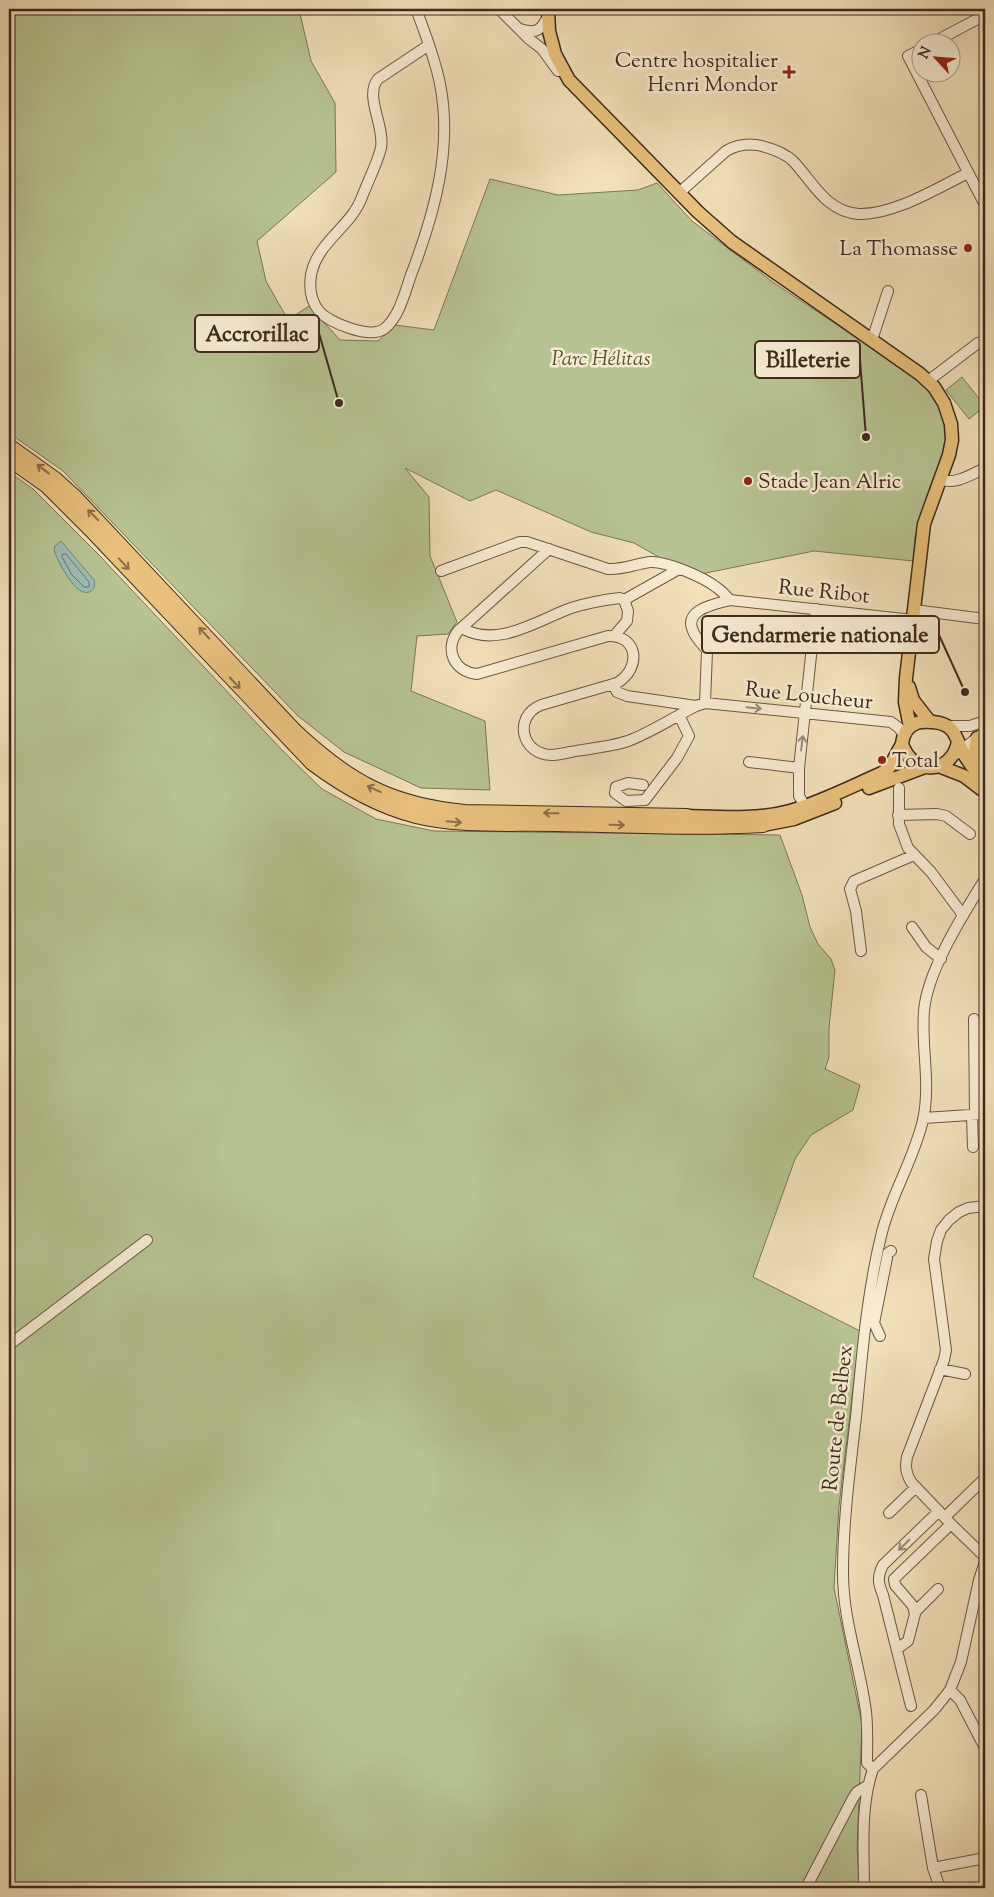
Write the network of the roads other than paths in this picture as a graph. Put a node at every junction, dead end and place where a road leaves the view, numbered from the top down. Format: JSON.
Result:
{"nodes":[{"id":1,"x":416,"y":9,"type":"edge"},
{"id":2,"x":499,"y":9,"type":"edge"},
{"id":3,"x":548,"y":12,"type":"edge"},
{"id":4,"x":985,"y":15,"type":"edge"},
{"id":5,"x":519,"y":29,"type":"junction"},
{"id":6,"x":953,"y":32,"type":"edge"},
{"id":7,"x":429,"y":45,"type":"junction"},
{"id":8,"x":912,"y":54,"type":"edge"},
{"id":9,"x":912,"y":64,"type":"edge"},
{"id":10,"x":569,"y":80,"type":"junction"},
{"id":11,"x":921,"y":82,"type":"edge"},
{"id":12,"x":968,"y":172,"type":"junction"},
{"id":13,"x":679,"y":193,"type":"junction"},
{"id":14,"x":985,"y":205,"type":"edge"},
{"id":15,"x":888,"y":291,"type":"dead end"},
{"id":16,"x":872,"y":340,"type":"junction"},
{"id":17,"x":985,"y":341,"type":"edge"},
{"id":18,"x":928,"y":381,"type":"junction"},
{"id":19,"x":9,"y":446,"type":"edge"},
{"id":20,"x":9,"y":459,"type":"edge"},
{"id":21,"x":985,"y":468,"type":"edge"},
{"id":22,"x":940,"y":480,"type":"junction"},
{"id":23,"x":549,"y":549,"type":"junction"},
{"id":24,"x":679,"y":569,"type":"junction"},
{"id":25,"x":441,"y":572,"type":"dead end"},
{"id":26,"x":624,"y":600,"type":"junction"},
{"id":27,"x":730,"y":600,"type":"junction"},
{"id":28,"x":816,"y":609,"type":"junction"},
{"id":29,"x":914,"y":615,"type":"junction"},
{"id":30,"x":985,"y":619,"type":"edge"},
{"id":31,"x":462,"y":628,"type":"junction"},
{"id":32,"x":614,"y":636,"type":"junction"},
{"id":33,"x":906,"y":678,"type":"junction"},
{"id":34,"x":613,"y":684,"type":"junction"},
{"id":35,"x":701,"y":704,"type":"junction"},
{"id":36,"x":806,"y":714,"type":"junction"},
{"id":37,"x":679,"y":715,"type":"junction"},
{"id":38,"x":985,"y":721,"type":"edge"},
{"id":39,"x":930,"y":722,"type":"junction"},
{"id":40,"x":949,"y":726,"type":"junction"},
{"id":41,"x":905,"y":735,"type":"junction"},
{"id":42,"x":981,"y":735,"type":"edge"},
{"id":43,"x":958,"y":749,"type":"junction"},
{"id":44,"x":749,"y":762,"type":"dead end"},
{"id":45,"x":925,"y":767,"type":"junction"},
{"id":46,"x":941,"y":767,"type":"junction"},
{"id":47,"x":799,"y":768,"type":"junction"},
{"id":48,"x":985,"y":779,"type":"edge"},
{"id":49,"x":643,"y":785,"type":"dead end"},
{"id":50,"x":899,"y":788,"type":"dead end"},
{"id":51,"x":985,"y":792,"type":"edge"},
{"id":52,"x":805,"y":806,"type":"junction"},
{"id":53,"x":898,"y":815,"type":"junction"},
{"id":54,"x":687,"y":816,"type":"joint"},
{"id":55,"x":763,"y":825,"type":"joint"},
{"id":56,"x":970,"y":834,"type":"dead end"},
{"id":57,"x":914,"y":855,"type":"junction"},
{"id":58,"x":985,"y":879,"type":"edge"},
{"id":59,"x":962,"y":915,"type":"junction"},
{"id":60,"x":912,"y":927,"type":"dead end"},
{"id":61,"x":861,"y":951,"type":"dead end"},
{"id":62,"x":941,"y":959,"type":"junction"},
{"id":63,"x":974,"y":1019,"type":"dead end"},
{"id":64,"x":977,"y":1114,"type":"edge"},
{"id":65,"x":924,"y":1118,"type":"junction"},
{"id":66,"x":972,"y":1147,"type":"dead end"},
{"id":67,"x":985,"y":1206,"type":"edge"},
{"id":68,"x":147,"y":1240,"type":"dead end"},
{"id":69,"x":891,"y":1251,"type":"dead end"},
{"id":70,"x":879,"y":1270,"type":"junction"},
{"id":71,"x":880,"y":1336,"type":"dead end"},
{"id":72,"x":9,"y":1345,"type":"edge"},
{"id":73,"x":940,"y":1369,"type":"junction"},
{"id":74,"x":965,"y":1374,"type":"dead end"},
{"id":75,"x":985,"y":1478,"type":"edge"},
{"id":76,"x":916,"y":1487,"type":"junction"},
{"id":77,"x":889,"y":1513,"type":"dead end"},
{"id":78,"x":945,"y":1517,"type":"junction"},
{"id":79,"x":985,"y":1557,"type":"edge"},
{"id":80,"x":985,"y":1562,"type":"edge"},
{"id":81,"x":938,"y":1589,"type":"dead end"},
{"id":82,"x":915,"y":1612,"type":"junction"},
{"id":83,"x":896,"y":1649,"type":"junction"},
{"id":84,"x":950,"y":1690,"type":"junction"},
{"id":85,"x":911,"y":1706,"type":"dead end"},
{"id":86,"x":985,"y":1748,"type":"edge"},
{"id":87,"x":873,"y":1769,"type":"junction"},
{"id":88,"x":867,"y":1786,"type":"junction"},
{"id":89,"x":921,"y":1795,"type":"dead end"},
{"id":90,"x":985,"y":1858,"type":"edge"},
{"id":91,"x":933,"y":1868,"type":"junction"},
{"id":92,"x":806,"y":1888,"type":"edge"},
{"id":93,"x":864,"y":1888,"type":"edge"},
{"id":94,"x":940,"y":1888,"type":"edge"}],
"edges":[{"from":1,"to":7,"type":"street"},
{"from":2,"to":5,"type":"street"},
{"from":3,"to":5,"type":"street"},
{"from":3,"to":10,"type":"main road"},
{"from":4,"to":6,"type":"street"},
{"from":5,"to":10,"type":"street"},
{"from":7,"to":7,"type":"street"},
{"from":8,"to":9,"type":"street"},
{"from":10,"to":13,"type":"main road"},
{"from":11,"to":12,"type":"street"},
{"from":12,"to":13,"type":"street"},
{"from":12,"to":14,"type":"street"},
{"from":13,"to":16,"type":"main road"},
{"from":15,"to":16,"type":"street"},
{"from":16,"to":18,"type":"main road"},
{"from":17,"to":18,"type":"street"},
{"from":18,"to":22,"type":"main road"},
{"from":54,"to":19,"type":"highway","one_way":true},
{"from":20,"to":55,"type":"highway","one_way":true},
{"from":21,"to":22,"type":"street"},
{"from":22,"to":29,"type":"main road"},
{"from":23,"to":24,"type":"street"},
{"from":23,"to":25,"type":"street"},
{"from":23,"to":31,"type":"street"},
{"from":24,"to":26,"type":"street"},
{"from":24,"to":27,"type":"street"},
{"from":26,"to":31,"type":"street"},
{"from":26,"to":32,"type":"street"},
{"from":27,"to":28,"type":"street","name":"Rue Ribot"},
{"from":27,"to":35,"type":"street"},
{"from":28,"to":29,"type":"street","name":"Rue Ribot"},
{"from":28,"to":36,"type":"street"},
{"from":29,"to":30,"type":"street","name":"Rue Ribot"},
{"from":29,"to":33,"type":"main road"},
{"from":31,"to":32,"type":"street"},
{"from":32,"to":34,"type":"street"},
{"from":33,"to":39,"type":"main road"},
{"from":33,"to":41,"type":"main road"},
{"from":34,"to":35,"type":"street","name":"Rue Loucheur"},
{"from":34,"to":37,"type":"street"},
{"from":35,"to":36,"type":"street","name":"Rue Loucheur","one_way":true},
{"from":35,"to":37,"type":"street"},
{"from":36,"to":41,"type":"street","name":"Rue Loucheur"},
{"from":47,"to":36,"type":"street","one_way":true},
{"from":37,"to":49,"type":"street"},
{"from":38,"to":40,"type":"street"},
{"from":39,"to":40,"type":"main road"},
{"from":39,"to":41,"type":"main road"},
{"from":40,"to":43,"type":"main road"},
{"from":41,"to":45,"type":"main road"},
{"from":41,"to":52,"type":"main road"},
{"from":42,"to":43,"type":"street"},
{"from":42,"to":48,"type":"main road"},
{"from":43,"to":46,"type":"main road"},
{"from":43,"to":48,"type":"main road"},
{"from":44,"to":47,"type":"street"},
{"from":45,"to":46,"type":"main road"},
{"from":45,"to":55,"type":"main road"},
{"from":46,"to":51,"type":"main road"},
{"from":47,"to":52,"type":"street"},
{"from":50,"to":53,"type":"street"},
{"from":52,"to":54,"type":"main road"},
{"from":53,"to":56,"type":"street"},
{"from":53,"to":57,"type":"street"},
{"from":57,"to":59,"type":"street"},
{"from":57,"to":61,"type":"street"},
{"from":58,"to":59,"type":"street","name":"Route de Belbex"},
{"from":59,"to":62,"type":"street","name":"Route de Belbex"},
{"from":60,"to":62,"type":"street"},
{"from":62,"to":65,"type":"street","name":"Route de Belbex"},
{"from":63,"to":64,"type":"street"},
{"from":64,"to":65,"type":"street"},
{"from":64,"to":66,"type":"street"},
{"from":65,"to":70,"type":"street","name":"Route de Belbex"},
{"from":67,"to":73,"type":"street"},
{"from":68,"to":72,"type":"street"},
{"from":69,"to":70,"type":"street"},
{"from":70,"to":71,"type":"street"},
{"from":70,"to":87,"type":"street","name":"Route de Belbex"},
{"from":73,"to":74,"type":"street"},
{"from":73,"to":76,"type":"street"},
{"from":75,"to":78,"type":"street"},
{"from":76,"to":77,"type":"street"},
{"from":76,"to":78,"type":"street"},
{"from":78,"to":79,"type":"street"},
{"from":78,"to":82,"type":"street"},
{"from":78,"to":83,"type":"street","one_way":true},
{"from":80,"to":84,"type":"street"},
{"from":81,"to":82,"type":"street"},
{"from":82,"to":83,"type":"street"},
{"from":83,"to":85,"type":"street"},
{"from":84,"to":86,"type":"street"},
{"from":84,"to":87,"type":"street"},
{"from":87,"to":88,"type":"street"},
{"from":88,"to":92,"type":"street"},
{"from":88,"to":93,"type":"street"},
{"from":89,"to":91,"type":"street"},
{"from":90,"to":91,"type":"street"},
{"from":91,"to":94,"type":"street"}]}
